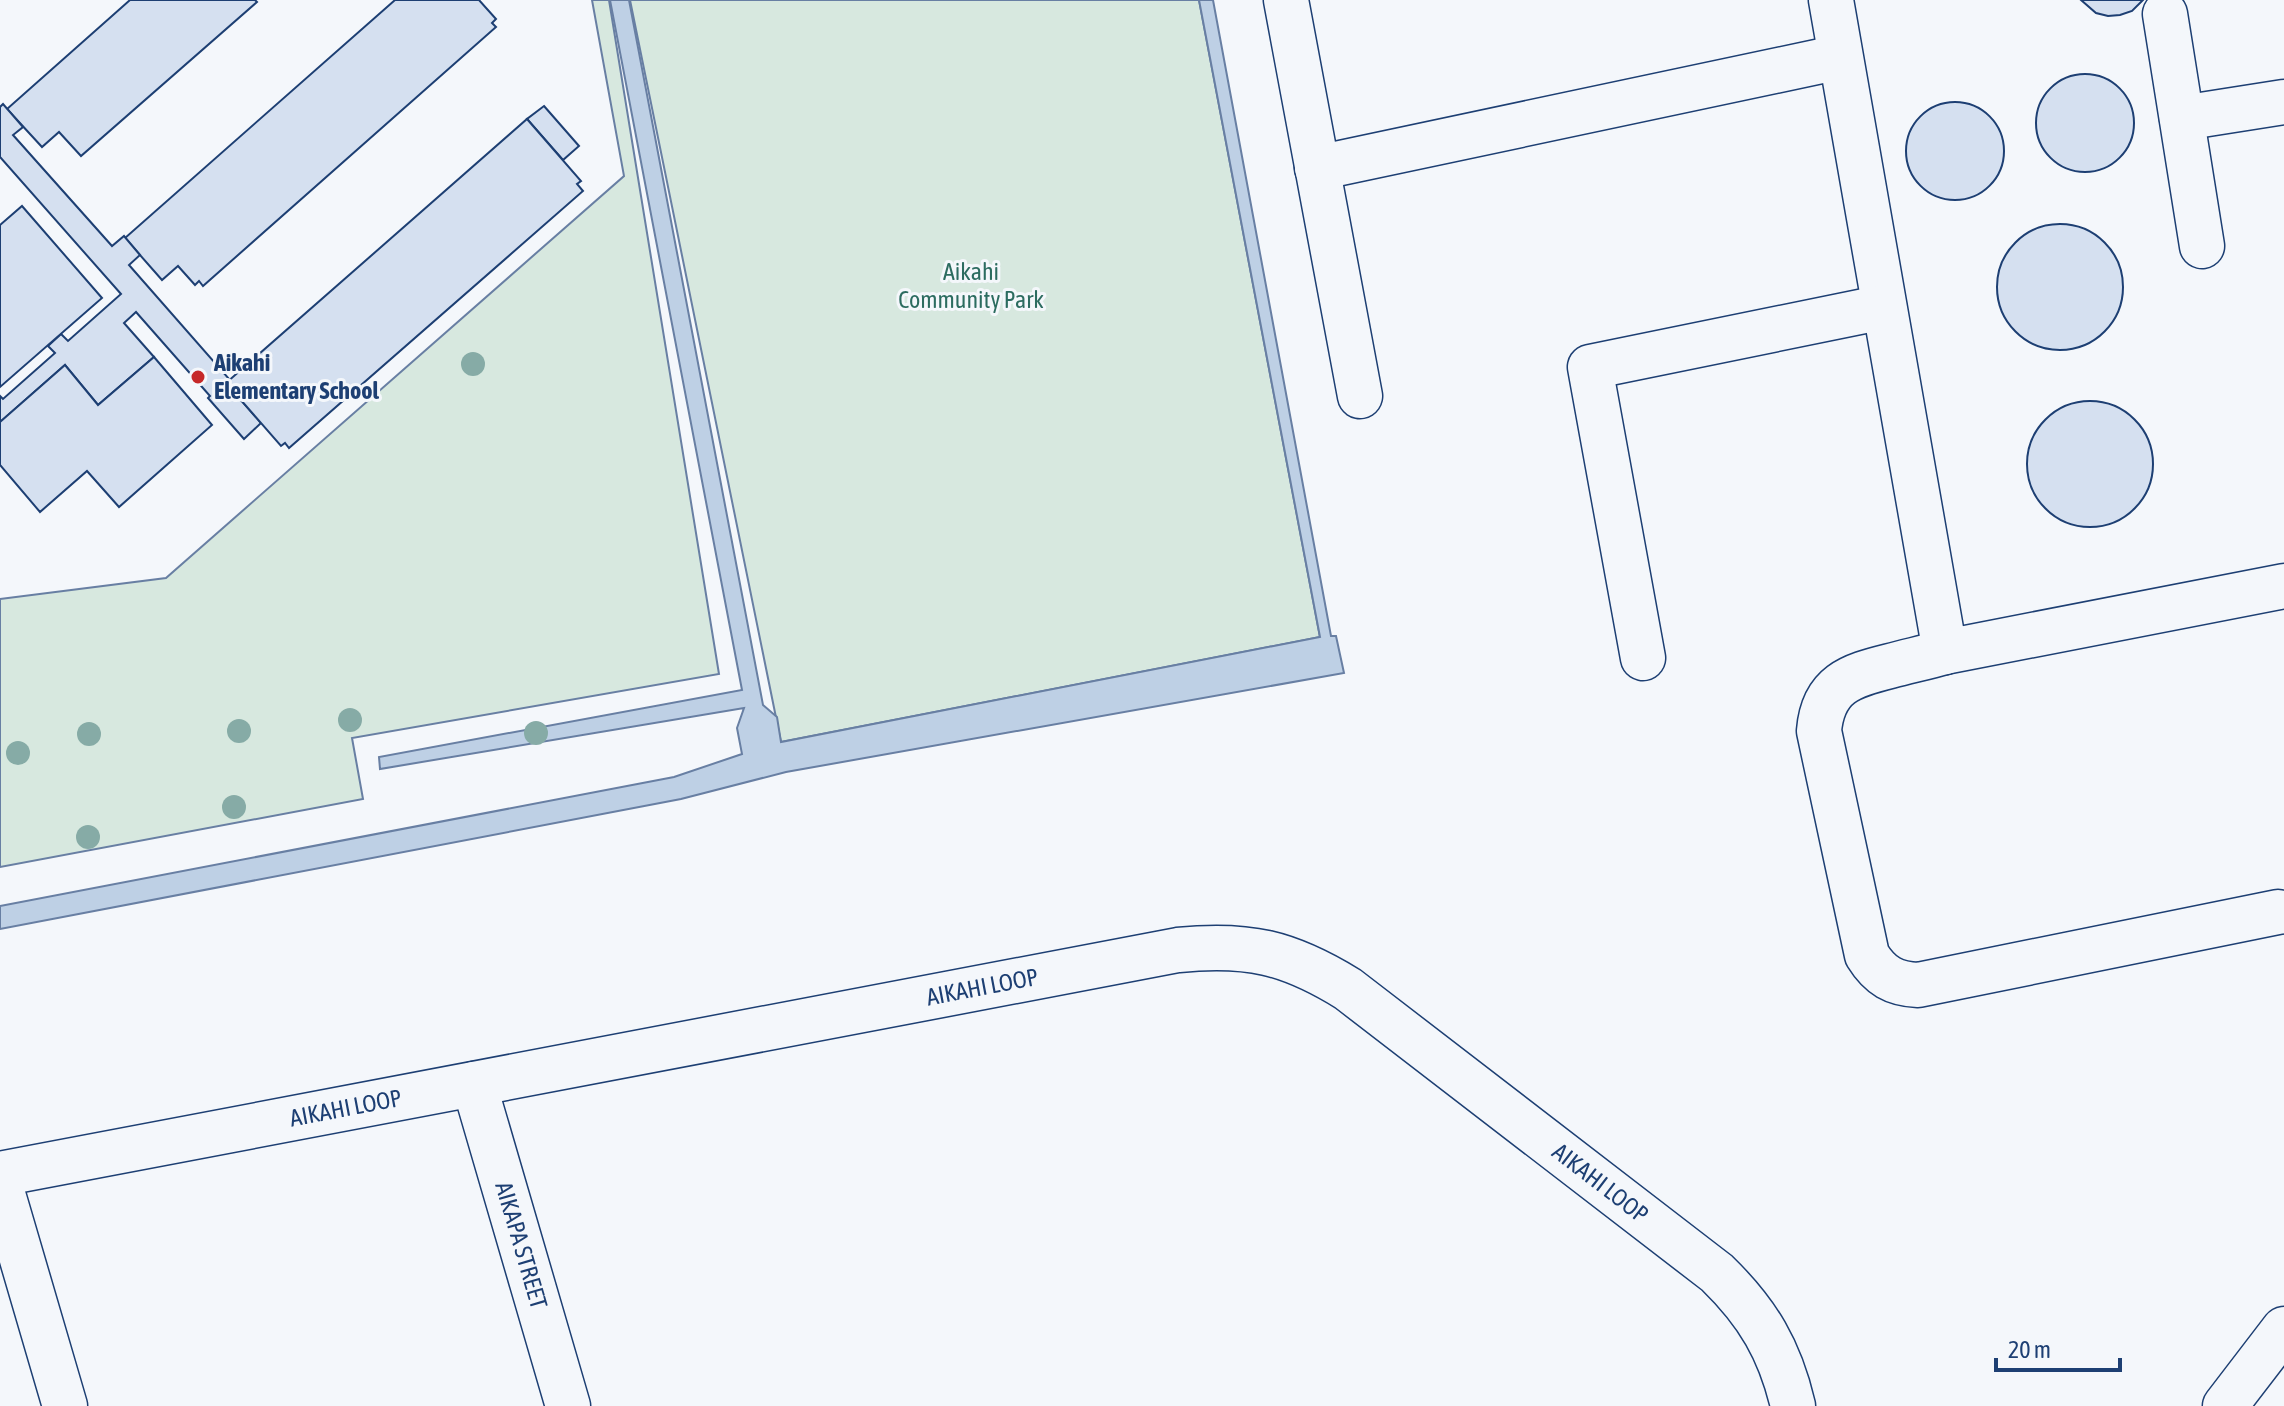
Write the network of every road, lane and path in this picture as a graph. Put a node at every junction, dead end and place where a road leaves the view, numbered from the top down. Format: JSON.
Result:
{"nodes":[{"id":1,"x":1286,"y":0,"type":"edge"},
{"id":2,"x":1831,"y":0,"type":"edge"},
{"id":3,"x":2165,"y":14,"type":"dead end"},
{"id":4,"x":1840,"y":57,"type":"junction"},
{"id":5,"x":2284,"y":102,"type":"edge"},
{"id":6,"x":2182,"y":118,"type":"junction"},
{"id":7,"x":1317,"y":168,"type":"junction"},
{"id":8,"x":2202,"y":246,"type":"dead end"},
{"id":9,"x":1884,"y":307,"type":"junction"},
{"id":10,"x":1360,"y":396,"type":"dead end"},
{"id":11,"x":2284,"y":586,"type":"edge"},
{"id":12,"x":1945,"y":652,"type":"junction"},
{"id":13,"x":1643,"y":658,"type":"dead end"},
{"id":14,"x":2278,"y":912,"type":"dead end"},
{"id":15,"x":474,"y":1084,"type":"junction"},
{"id":16,"x":0,"y":1174,"type":"edge"},
{"id":17,"x":0,"y":1184,"type":"edge"},
{"id":18,"x":2284,"y":1329,"type":"edge"},
{"id":19,"x":65,"y":1406,"type":"edge"},
{"id":20,"x":568,"y":1406,"type":"edge"},
{"id":21,"x":1793,"y":1406,"type":"edge"},
{"id":22,"x":2225,"y":1406,"type":"edge"}],
"edges":[{"from":1,"to":7,"type":"street"},
{"from":2,"to":4,"type":"street"},
{"from":3,"to":6,"type":"street"},
{"from":4,"to":7,"type":"street"},
{"from":4,"to":9,"type":"street"},
{"from":5,"to":6,"type":"street"},
{"from":6,"to":8,"type":"street"},
{"from":7,"to":10,"type":"street"},
{"from":9,"to":12,"type":"street"},
{"from":9,"to":13,"type":"street"},
{"from":11,"to":12,"type":"street"},
{"from":12,"to":14,"type":"street"},
{"from":15,"to":16,"type":"street","name":"AIKAHI LOOP"},
{"from":15,"to":20,"type":"street","name":"AIKAPA STREET"},
{"from":15,"to":21,"type":"street","name":"AIKAHI LOOP"},
{"from":17,"to":19,"type":"street"},
{"from":18,"to":22,"type":"street"}]}
